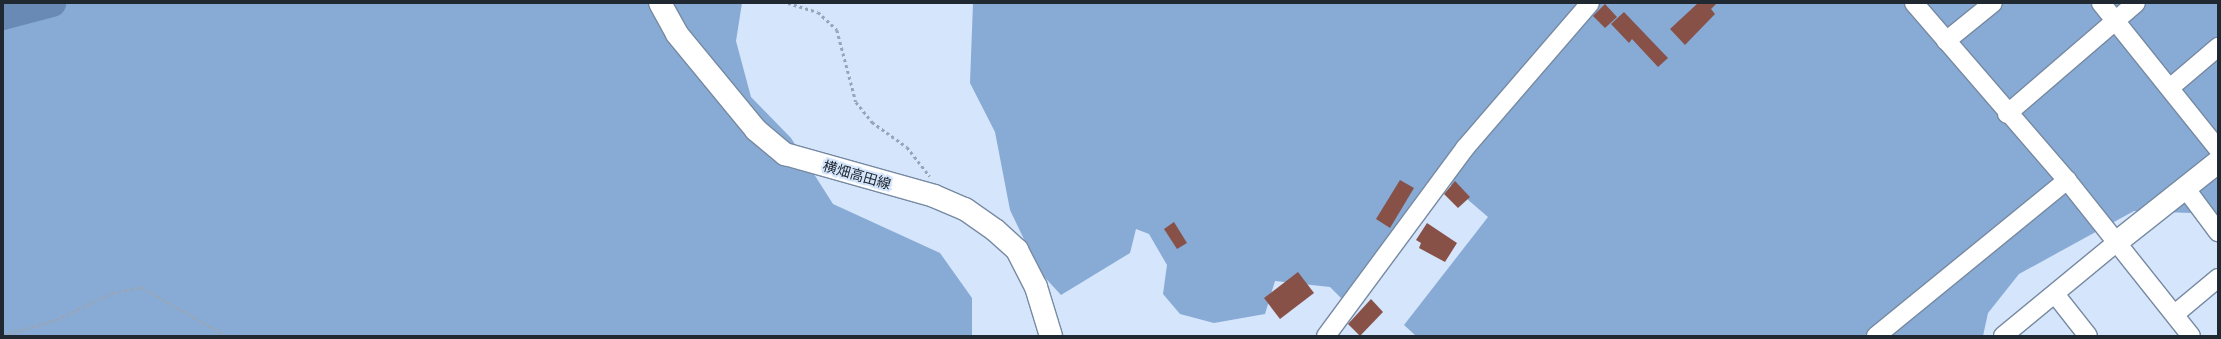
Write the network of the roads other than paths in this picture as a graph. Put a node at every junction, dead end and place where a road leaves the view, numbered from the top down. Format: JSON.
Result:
{"nodes":[{"id":1,"x":660,"y":3,"type":"edge"},
{"id":2,"x":1590,"y":3,"type":"edge"},
{"id":3,"x":1914,"y":3,"type":"edge"},
{"id":4,"x":1994,"y":3,"type":"edge"},
{"id":5,"x":2101,"y":3,"type":"edge"},
{"id":6,"x":2136,"y":3,"type":"edge"},
{"id":7,"x":2115,"y":20,"type":"junction"},
{"id":8,"x":1946,"y":41,"type":"junction"},
{"id":9,"x":2218,"y":47,"type":"edge"},
{"id":10,"x":2170,"y":87,"type":"junction"},
{"id":11,"x":2007,"y":114,"type":"junction"},
{"id":12,"x":2218,"y":149,"type":"edge"},
{"id":13,"x":2218,"y":162,"type":"edge"},
{"id":14,"x":2067,"y":180,"type":"junction"},
{"id":15,"x":2186,"y":189,"type":"junction"},
{"id":16,"x":2218,"y":232,"type":"edge"},
{"id":17,"x":2117,"y":242,"type":"junction"},
{"id":18,"x":2218,"y":278,"type":"edge"},
{"id":19,"x":2055,"y":294,"type":"junction"},
{"id":20,"x":2175,"y":314,"type":"junction"},
{"id":21,"x":1051,"y":336,"type":"edge"},
{"id":22,"x":1326,"y":336,"type":"edge"},
{"id":23,"x":1876,"y":336,"type":"edge"},
{"id":24,"x":2002,"y":336,"type":"edge"},
{"id":25,"x":2088,"y":336,"type":"edge"},
{"id":26,"x":2191,"y":336,"type":"edge"}],
"edges":[{"from":1,"to":21,"type":"main road","name":"横畑高田線"},
{"from":2,"to":22,"type":"street"},
{"from":3,"to":8,"type":"street"},
{"from":4,"to":8,"type":"street"},
{"from":5,"to":7,"type":"street"},
{"from":6,"to":7,"type":"street"},
{"from":7,"to":10,"type":"street"},
{"from":7,"to":11,"type":"street"},
{"from":8,"to":11,"type":"street"},
{"from":9,"to":10,"type":"street"},
{"from":10,"to":12,"type":"street"},
{"from":11,"to":14,"type":"street"},
{"from":13,"to":15,"type":"main road"},
{"from":14,"to":17,"type":"street"},
{"from":14,"to":23,"type":"street"},
{"from":15,"to":16,"type":"street"},
{"from":15,"to":17,"type":"main road"},
{"from":17,"to":19,"type":"street"},
{"from":17,"to":20,"type":"street"},
{"from":18,"to":20,"type":"street"},
{"from":19,"to":24,"type":"street"},
{"from":19,"to":25,"type":"street"},
{"from":20,"to":26,"type":"street"}]}
